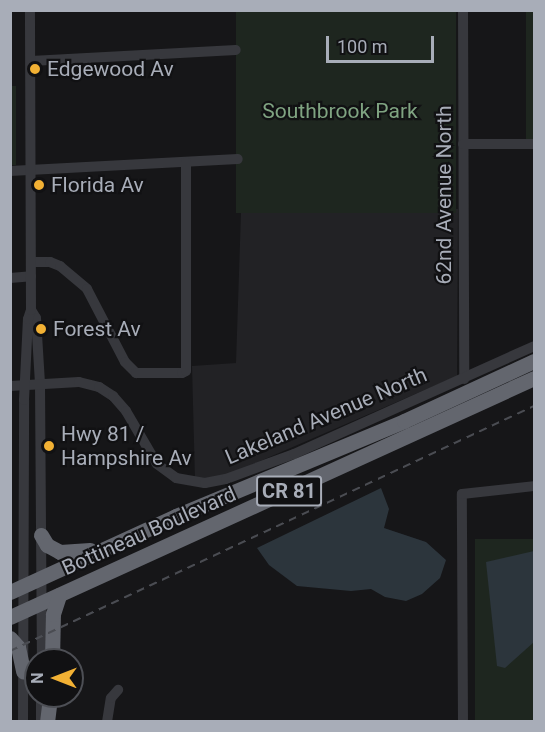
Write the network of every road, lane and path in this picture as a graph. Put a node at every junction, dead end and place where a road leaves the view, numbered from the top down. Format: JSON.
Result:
{"nodes":[{"id":1,"x":30,"y":10,"type":"edge"},
{"id":2,"x":463,"y":10,"type":"edge"},
{"id":3,"x":236,"y":50,"type":"dead end"},
{"id":4,"x":31,"y":61,"type":"junction"},
{"id":5,"x":463,"y":144,"type":"junction"},
{"id":6,"x":534,"y":144,"type":"edge"},
{"id":7,"x":238,"y":159,"type":"dead end"},
{"id":8,"x":186,"y":162,"type":"junction"},
{"id":9,"x":10,"y":171,"type":"edge"},
{"id":10,"x":31,"y":171,"type":"junction"},
{"id":11,"x":31,"y":262,"type":"junction"},
{"id":12,"x":31,"y":276,"type":"junction"},
{"id":13,"x":10,"y":278,"type":"edge"},
{"id":14,"x":31,"y":310,"type":"junction"},
{"id":15,"x":534,"y":346,"type":"edge"},
{"id":16,"x":534,"y":361,"type":"edge"},
{"id":17,"x":534,"y":378,"type":"edge"},
{"id":18,"x":464,"y":379,"type":"junction"},
{"id":19,"x":26,"y":384,"type":"junction"},
{"id":20,"x":40,"y":384,"type":"junction"},
{"id":21,"x":10,"y":386,"type":"edge"},
{"id":22,"x":534,"y":486,"type":"edge"},
{"id":23,"x":41,"y":535,"type":"junction"},
{"id":24,"x":102,"y":549,"type":"junction"},
{"id":25,"x":41,"y":578,"type":"junction"},
{"id":26,"x":17,"y":589,"type":"edge"},
{"id":27,"x":59,"y":595,"type":"junction"},
{"id":28,"x":42,"y":602,"type":"junction"},
{"id":29,"x":17,"y":614,"type":"edge"},
{"id":30,"x":10,"y":638,"type":"edge"},
{"id":31,"x":42,"y":648,"type":"edge"},
{"id":32,"x":52,"y":648,"type":"edge"},
{"id":33,"x":23,"y":670,"type":"junction"},
{"id":34,"x":118,"y":690,"type":"dead end"},
{"id":35,"x":23,"y":722,"type":"edge"},
{"id":36,"x":107,"y":722,"type":"edge"},
{"id":37,"x":464,"y":722,"type":"edge"}],
"edges":[{"from":1,"to":4,"type":"street"},
{"from":2,"to":5,"type":"street","name":"62nd Avenue North"},
{"from":3,"to":4,"type":"street"},
{"from":4,"to":10,"type":"street"},
{"from":5,"to":6,"type":"street"},
{"from":5,"to":18,"type":"street","name":"62nd Avenue North"},
{"from":7,"to":8,"type":"street"},
{"from":8,"to":10,"type":"street"},
{"from":8,"to":11,"type":"street"},
{"from":9,"to":10,"type":"street"},
{"from":10,"to":11,"type":"street"},
{"from":11,"to":12,"type":"street"},
{"from":12,"to":13,"type":"street"},
{"from":12,"to":14,"type":"street"},
{"from":14,"to":19,"type":"street"},
{"from":14,"to":20,"type":"street"},
{"from":15,"to":18,"type":"street","name":"Lakeland Avenue North"},
{"from":16,"to":24,"type":"highway","name":"Bottineau Boulevard","number":"CR 81"},
{"from":17,"to":27,"type":"highway","name":"Bottineau Boulevard","number":"CR 81"},
{"from":18,"to":20,"type":"street","name":"Lakeland Avenue North"},
{"from":19,"to":20,"type":"street","name":"Lakeland Avenue North"},
{"from":19,"to":21,"type":"street","name":"Lakeland Avenue North"},
{"from":19,"to":26,"type":"street"},
{"from":20,"to":23,"type":"street"},
{"from":22,"to":37,"type":"street"},
{"from":23,"to":24,"type":"highway"},
{"from":23,"to":25,"type":"street"},
{"from":24,"to":25,"type":"highway","name":"Bottineau Boulevard","number":"CR 81"},
{"from":25,"to":26,"type":"highway","name":"Bottineau Boulevard","number":"CR 81"},
{"from":25,"to":28,"type":"street"},
{"from":26,"to":29,"type":"street"},
{"from":27,"to":28,"type":"highway","name":"Bottineau Boulevard","number":"CR 81"},
{"from":27,"to":32,"type":"highway"},
{"from":28,"to":29,"type":"highway","name":"Bottineau Boulevard","number":"CR 81"},
{"from":28,"to":31,"type":"street"},
{"from":29,"to":33,"type":"street"},
{"from":30,"to":33,"type":"highway"},
{"from":33,"to":35,"type":"street"},
{"from":34,"to":36,"type":"street"}]}
